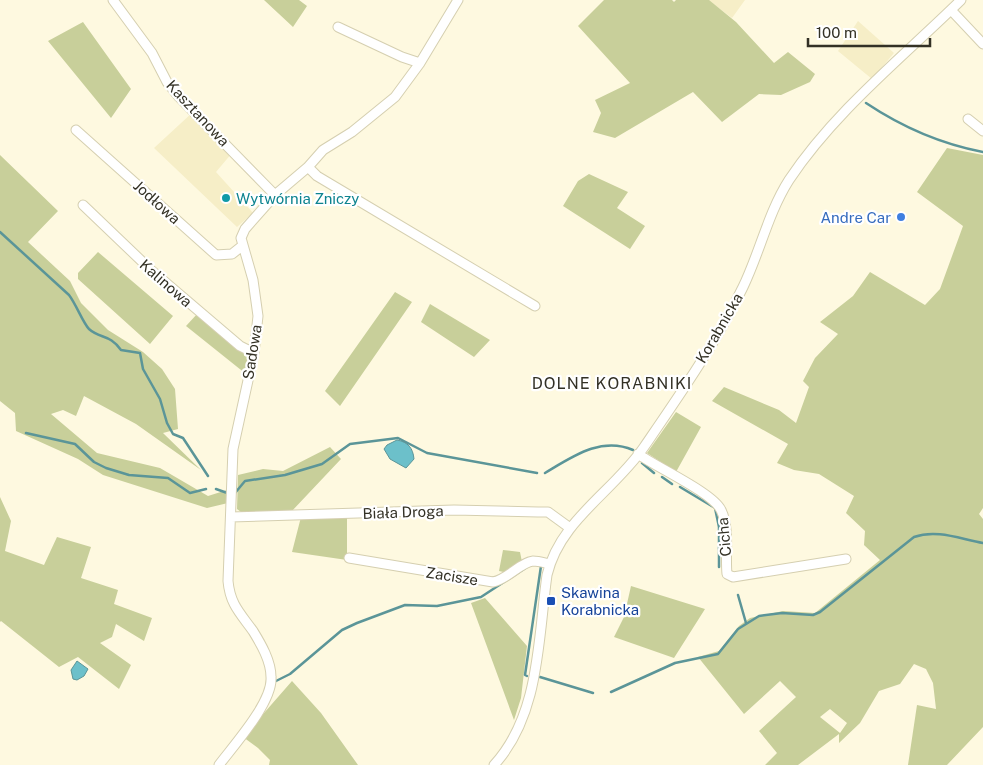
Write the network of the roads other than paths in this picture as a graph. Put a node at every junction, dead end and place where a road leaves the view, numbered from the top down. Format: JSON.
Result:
{"nodes":[{"id":1,"x":113,"y":0,"type":"edge"},
{"id":2,"x":458,"y":0,"type":"edge"},
{"id":3,"x":961,"y":0,"type":"edge"},
{"id":4,"x":951,"y":10,"type":"junction"},
{"id":5,"x":338,"y":27,"type":"dead end"},
{"id":6,"x":983,"y":44,"type":"edge"},
{"id":7,"x":420,"y":63,"type":"junction"},
{"id":8,"x":968,"y":118,"type":"dead end"},
{"id":9,"x":76,"y":130,"type":"dead end"},
{"id":10,"x":983,"y":131,"type":"edge"},
{"id":11,"x":308,"y":167,"type":"junction"},
{"id":12,"x":275,"y":196,"type":"junction"},
{"id":13,"x":83,"y":205,"type":"dead end"},
{"id":14,"x":242,"y":246,"type":"junction"},
{"id":15,"x":535,"y":306,"type":"dead end"},
{"id":16,"x":254,"y":354,"type":"junction"},
{"id":17,"x":638,"y":454,"type":"junction"},
{"id":18,"x":231,"y":517,"type":"junction"},
{"id":19,"x":570,"y":528,"type":"junction"},
{"id":20,"x":349,"y":558,"type":"dead end"},
{"id":21,"x":846,"y":559,"type":"dead end"},
{"id":22,"x":550,"y":564,"type":"junction"},
{"id":23,"x":219,"y":765,"type":"edge"},
{"id":24,"x":494,"y":765,"type":"edge"}],
"edges":[{"from":1,"to":12,"type":"street","name":"Kasztanowa"},
{"from":2,"to":7,"type":"street"},
{"from":3,"to":4,"type":"street","name":"Korabnicka"},
{"from":4,"to":6,"type":"street"},
{"from":4,"to":17,"type":"street","name":"Korabnicka"},
{"from":5,"to":7,"type":"street"},
{"from":7,"to":11,"type":"street"},
{"from":8,"to":10,"type":"street"},
{"from":9,"to":14,"type":"street","name":"Jodłowa"},
{"from":11,"to":12,"type":"street"},
{"from":11,"to":15,"type":"street"},
{"from":12,"to":14,"type":"street"},
{"from":13,"to":16,"type":"street","name":"Kalinowa"},
{"from":14,"to":16,"type":"street","name":"Sadowa"},
{"from":16,"to":18,"type":"street","name":"Sadowa"},
{"from":17,"to":19,"type":"street","name":"Korabnicka"},
{"from":17,"to":21,"type":"street","name":"Cicha"},
{"from":18,"to":19,"type":"street","name":"Biała Droga"},
{"from":18,"to":23,"type":"street","name":"Sadowa"},
{"from":19,"to":22,"type":"street","name":"Korabnicka"},
{"from":20,"to":22,"type":"street","name":"Zacisze"},
{"from":22,"to":24,"type":"street","name":"Korabnicka"}]}
